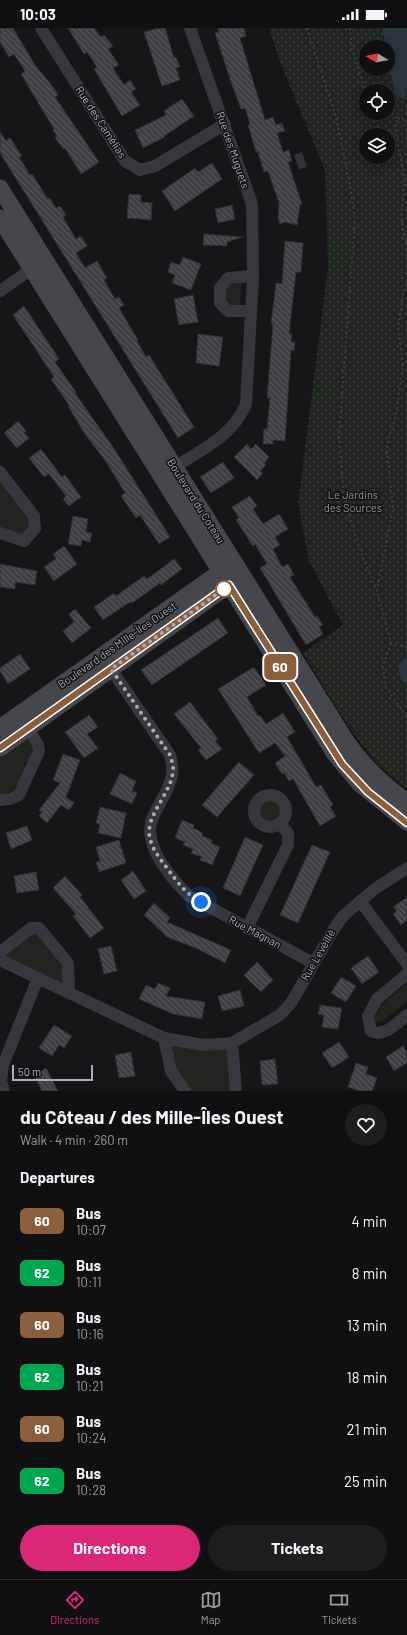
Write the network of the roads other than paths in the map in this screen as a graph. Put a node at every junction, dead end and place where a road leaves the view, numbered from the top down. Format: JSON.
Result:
{"nodes":[{"id":1,"x":41,"y":28,"type":"edge"},
{"id":2,"x":190,"y":28,"type":"edge"},
{"id":3,"x":225,"y":124,"type":"junction"},
{"id":4,"x":0,"y":188,"type":"edge"},
{"id":5,"x":0,"y":218,"type":"edge"},
{"id":6,"x":38,"y":264,"type":"junction"},
{"id":7,"x":253,"y":276,"type":"junction"},
{"id":8,"x":0,"y":291,"type":"edge"},
{"id":9,"x":251,"y":311,"type":"junction"},
{"id":10,"x":168,"y":471,"type":"junction"},
{"id":11,"x":0,"y":474,"type":"edge"},
{"id":12,"x":0,"y":533,"type":"edge"},
{"id":13,"x":232,"y":574,"type":"junction"},
{"id":14,"x":106,"y":662,"type":"junction"},
{"id":15,"x":0,"y":728,"type":"edge"},
{"id":16,"x":28,"y":728,"type":"junction"},
{"id":17,"x":0,"y":748,"type":"edge"},
{"id":18,"x":0,"y":800,"type":"edge"},
{"id":19,"x":407,"y":802,"type":"edge"},
{"id":20,"x":407,"y":822,"type":"edge"},
{"id":21,"x":280,"y":824,"type":"dead end"},
{"id":22,"x":407,"y":868,"type":"edge"},
{"id":23,"x":360,"y":901,"type":"junction"},
{"id":24,"x":247,"y":928,"type":"junction"},
{"id":25,"x":0,"y":952,"type":"edge"},
{"id":26,"x":0,"y":960,"type":"edge"},
{"id":27,"x":314,"y":963,"type":"junction"},
{"id":28,"x":407,"y":964,"type":"edge"},
{"id":29,"x":407,"y":974,"type":"edge"},
{"id":30,"x":38,"y":978,"type":"junction"},
{"id":31,"x":68,"y":993,"type":"junction"},
{"id":32,"x":407,"y":1015,"type":"edge"},
{"id":33,"x":164,"y":1038,"type":"junction"},
{"id":34,"x":232,"y":1043,"type":"junction"},
{"id":35,"x":4,"y":1091,"type":"edge"},
{"id":36,"x":185,"y":1091,"type":"edge"},
{"id":37,"x":236,"y":1091,"type":"edge"}],
"edges":[{"from":1,"to":3,"type":"street","name":"Rue des Camélias"},
{"from":2,"to":3,"type":"street","name":"Rue des Muguets"},
{"from":3,"to":7,"type":"street","name":"Rue des Muguets"},
{"from":4,"to":6,"type":"street","name":"Boulevard du Coteau"},
{"from":5,"to":6,"type":"street","name":"Boulevard du Coteau"},
{"from":6,"to":8,"type":"street"},
{"from":6,"to":10,"type":"street","name":"Boulevard du Coteau"},
{"from":7,"to":9,"type":"street","name":"Rue des Muguets"},
{"from":7,"to":9,"type":"street"},
{"from":9,"to":10,"type":"street","name":"Rue des Muguets"},
{"from":10,"to":13,"type":"street","name":"Boulevard du Coteau"},
{"from":11,"to":12,"type":"street"},
{"from":13,"to":14,"type":"street","name":"Boulevard des Mille-Îles Ouest"},
{"from":13,"to":19,"type":"street","name":"Boulevard du Coteau"},
{"from":13,"to":20,"type":"street","name":"Boulevard du Coteau"},
{"from":14,"to":15,"type":"street","name":"Boulevard des Mille-Îles Ouest"},
{"from":14,"to":16,"type":"street","name":"Boulevard des Mille-Îles Ouest"},
{"from":14,"to":24,"type":"street","name":"Rue Magnan"},
{"from":16,"to":17,"type":"street","name":"Boulevard des Mille-Îles Ouest"},
{"from":16,"to":18,"type":"street"},
{"from":21,"to":24,"type":"street"},
{"from":22,"to":23,"type":"street","name":"Rue Levéillé"},
{"from":23,"to":27,"type":"street","name":"Rue Levéillé"},
{"from":23,"to":28,"type":"street"},
{"from":24,"to":27,"type":"street","name":"Rue Magnan"},
{"from":25,"to":31,"type":"street"},
{"from":26,"to":30,"type":"street","name":"Rue Levéillé"},
{"from":27,"to":34,"type":"street","name":"Rue Levéillé"},
{"from":29,"to":32,"type":"street"},
{"from":30,"to":31,"type":"street","name":"Rue Levéillé"},
{"from":30,"to":35,"type":"street"},
{"from":31,"to":33,"type":"street","name":"Rue Levéillé"},
{"from":33,"to":34,"type":"street","name":"Rue Levéillé"},
{"from":33,"to":36,"type":"street"},
{"from":34,"to":37,"type":"street"}]}
